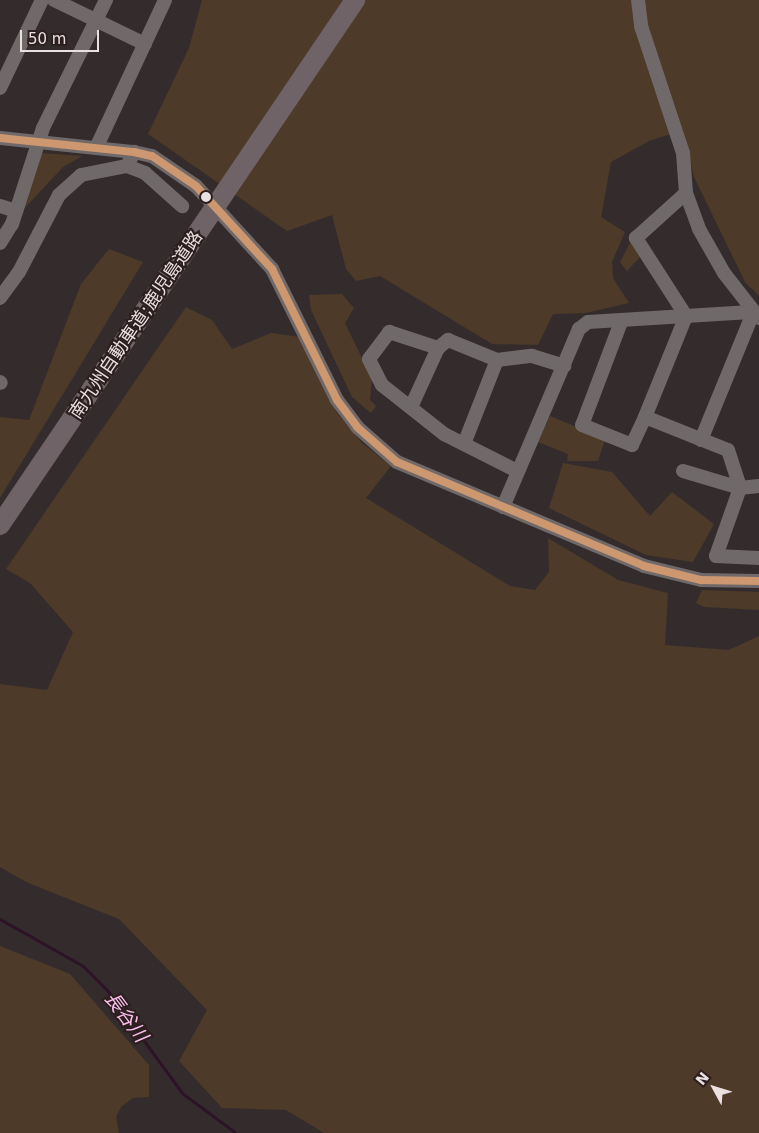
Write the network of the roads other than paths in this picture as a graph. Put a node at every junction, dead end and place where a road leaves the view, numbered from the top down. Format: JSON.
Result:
{"nodes":[{"id":1,"x":42,"y":0,"type":"edge"},
{"id":2,"x":54,"y":0,"type":"edge"},
{"id":3,"x":106,"y":0,"type":"edge"},
{"id":4,"x":165,"y":0,"type":"edge"},
{"id":5,"x":355,"y":0,"type":"edge"},
{"id":6,"x":638,"y":0,"type":"edge"},
{"id":7,"x":96,"y":20,"type":"junction"},
{"id":8,"x":145,"y":44,"type":"junction"},
{"id":9,"x":0,"y":88,"type":"edge"},
{"id":10,"x":0,"y":138,"type":"edge"},
{"id":11,"x":37,"y":142,"type":"junction"},
{"id":12,"x":97,"y":146,"type":"junction"},
{"id":13,"x":134,"y":152,"type":"junction"},
{"id":14,"x":127,"y":166,"type":"junction"},
{"id":15,"x":686,"y":193,"type":"junction"},
{"id":16,"x":0,"y":206,"type":"edge"},
{"id":17,"x":182,"y":206,"type":"dead end"},
{"id":18,"x":16,"y":211,"type":"junction"},
{"id":19,"x":0,"y":243,"type":"edge"},
{"id":20,"x":0,"y":298,"type":"edge"},
{"id":21,"x":754,"y":314,"type":"edge"},
{"id":22,"x":686,"y":316,"type":"junction"},
{"id":23,"x":620,"y":322,"type":"junction"},
{"id":24,"x":438,"y":348,"type":"junction"},
{"id":25,"x":497,"y":360,"type":"junction"},
{"id":26,"x":564,"y":366,"type":"junction"},
{"id":27,"x":411,"y":407,"type":"junction"},
{"id":28,"x":645,"y":417,"type":"junction"},
{"id":29,"x":701,"y":440,"type":"junction"},
{"id":30,"x":464,"y":444,"type":"junction"},
{"id":31,"x":517,"y":471,"type":"junction"},
{"id":32,"x":682,"y":471,"type":"dead end"},
{"id":33,"x":759,"y":486,"type":"edge"},
{"id":34,"x":740,"y":488,"type":"junction"},
{"id":35,"x":502,"y":508,"type":"junction"},
{"id":36,"x":0,"y":525,"type":"edge"},
{"id":37,"x":759,"y":558,"type":"edge"},
{"id":38,"x":759,"y":581,"type":"edge"}],
"edges":[{"from":1,"to":9,"type":"street"},
{"from":2,"to":7,"type":"street"},
{"from":3,"to":7,"type":"street"},
{"from":4,"to":8,"type":"street"},
{"from":5,"to":36,"type":"highway","name":"南九州自動車道;鹿児島道路"},
{"from":6,"to":15,"type":"street"},
{"from":7,"to":8,"type":"street"},
{"from":7,"to":11,"type":"street"},
{"from":8,"to":12,"type":"street"},
{"from":10,"to":11,"type":"street"},
{"from":11,"to":12,"type":"street"},
{"from":11,"to":18,"type":"street"},
{"from":12,"to":13,"type":"street"},
{"from":13,"to":14,"type":"street"},
{"from":13,"to":35,"type":"street"},
{"from":14,"to":17,"type":"street"},
{"from":14,"to":20,"type":"street"},
{"from":15,"to":21,"type":"street"},
{"from":15,"to":22,"type":"street"},
{"from":16,"to":18,"type":"street"},
{"from":18,"to":19,"type":"street"},
{"from":21,"to":22,"type":"street"},
{"from":21,"to":29,"type":"street"},
{"from":22,"to":23,"type":"street"},
{"from":22,"to":28,"type":"street"},
{"from":23,"to":26,"type":"street"},
{"from":23,"to":28,"type":"street"},
{"from":24,"to":25,"type":"street"},
{"from":24,"to":27,"type":"street"},
{"from":24,"to":27,"type":"street"},
{"from":25,"to":26,"type":"street"},
{"from":25,"to":30,"type":"street"},
{"from":26,"to":31,"type":"street"},
{"from":27,"to":30,"type":"street"},
{"from":28,"to":29,"type":"street"},
{"from":29,"to":34,"type":"street"},
{"from":30,"to":31,"type":"street"},
{"from":31,"to":35,"type":"street"},
{"from":32,"to":34,"type":"street"},
{"from":33,"to":34,"type":"street"},
{"from":34,"to":37,"type":"street"},
{"from":35,"to":38,"type":"street"}]}
